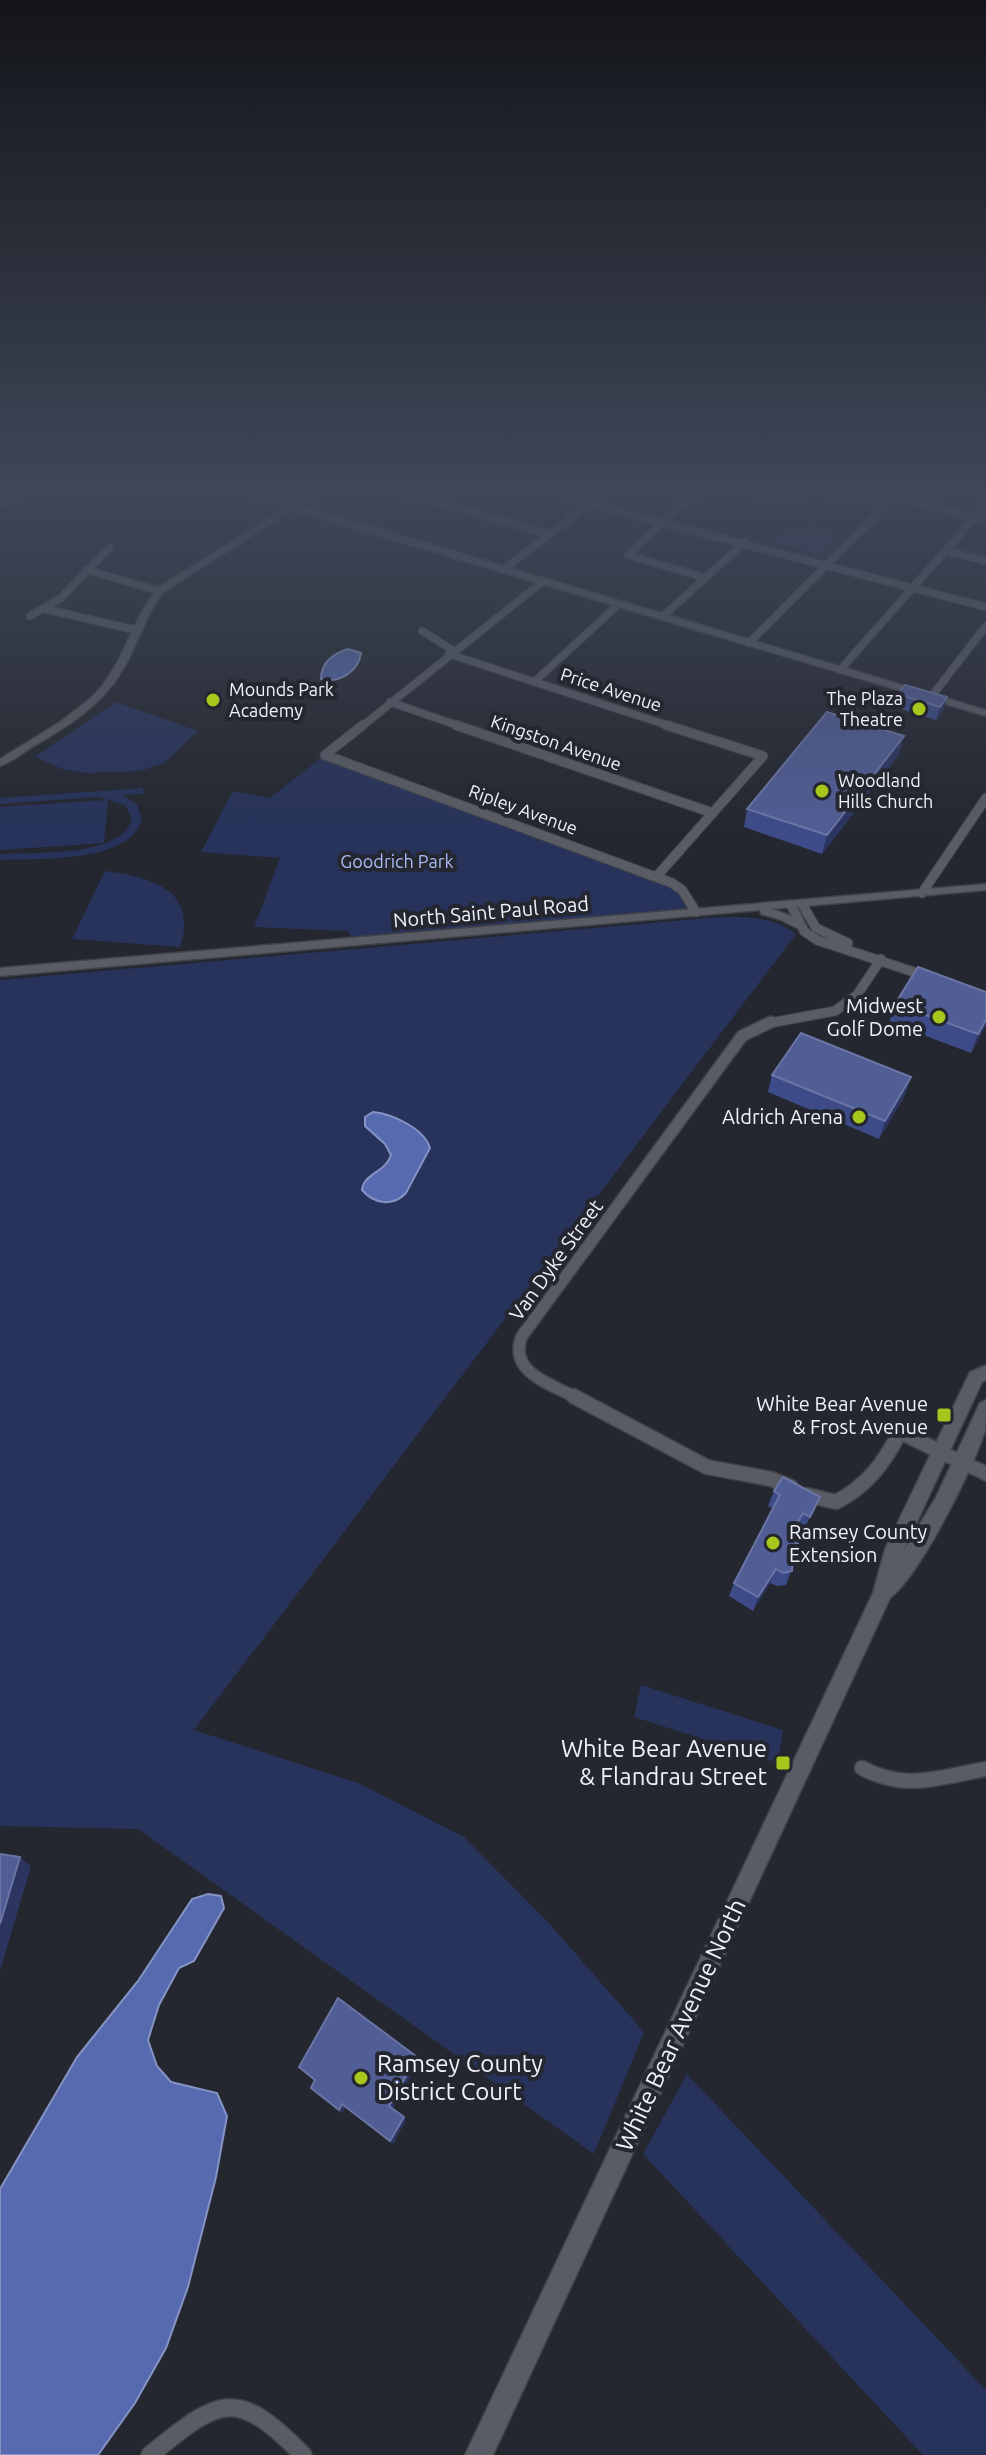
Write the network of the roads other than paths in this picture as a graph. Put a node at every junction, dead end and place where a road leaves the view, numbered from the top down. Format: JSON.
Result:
{"nodes":[{"id":1,"x":53,"y":604,"type":"edge"},
{"id":2,"x":152,"y":604,"type":"edge"},
{"id":3,"x":515,"y":604,"type":"edge"},
{"id":4,"x":619,"y":604,"type":"joint"},
{"id":5,"x":677,"y":604,"type":"edge"},
{"id":6,"x":788,"y":604,"type":"edge"},
{"id":7,"x":898,"y":604,"type":"edge"},
{"id":8,"x":45,"y":609,"type":"junction"},
{"id":9,"x":30,"y":616,"type":"dead end"},
{"id":10,"x":662,"y":617,"type":"junction"},
{"id":11,"x":986,"y":626,"type":"edge"},
{"id":12,"x":136,"y":630,"type":"junction"},
{"id":13,"x":422,"y":631,"type":"dead end"},
{"id":14,"x":749,"y":643,"type":"junction"},
{"id":15,"x":452,"y":653,"type":"junction"},
{"id":16,"x":840,"y":670,"type":"junction"},
{"id":17,"x":534,"y":682,"type":"junction"},
{"id":18,"x":931,"y":697,"type":"junction"},
{"id":19,"x":390,"y":702,"type":"junction"},
{"id":20,"x":986,"y":713,"type":"edge"},
{"id":21,"x":0,"y":763,"type":"edge"},
{"id":22,"x":986,"y":798,"type":"edge"},
{"id":23,"x":713,"y":813,"type":"junction"},
{"id":24,"x":657,"y":876,"type":"junction"},
{"id":25,"x":986,"y":887,"type":"edge"},
{"id":26,"x":922,"y":893,"type":"junction"},
{"id":27,"x":797,"y":904,"type":"junction"},
{"id":28,"x":744,"y":909,"type":"junction"},
{"id":29,"x":696,"y":912,"type":"junction"},
{"id":30,"x":801,"y":926,"type":"junction"},
{"id":31,"x":881,"y":959,"type":"junction"},
{"id":32,"x":0,"y":972,"type":"edge"},
{"id":33,"x":943,"y":982,"type":"edge"},
{"id":34,"x":986,"y":1372,"type":"edge"},
{"id":35,"x":986,"y":1408,"type":"edge"},
{"id":36,"x":941,"y":1452,"type":"junction"},
{"id":37,"x":961,"y":1462,"type":"junction"},
{"id":38,"x":986,"y":1474,"type":"edge"},
{"id":39,"x":882,"y":1594,"type":"junction"},
{"id":40,"x":862,"y":1768,"type":"dead end"},
{"id":41,"x":986,"y":1769,"type":"edge"},
{"id":42,"x":150,"y":2455,"type":"edge"},
{"id":43,"x":303,"y":2455,"type":"edge"},
{"id":44,"x":479,"y":2455,"type":"edge"}],
"edges":[{"from":1,"to":8,"type":"street"},
{"from":2,"to":12,"type":"street"},
{"from":3,"to":15,"type":"street"},
{"from":4,"to":10,"type":"street"},
{"from":4,"to":17,"type":"street"},
{"from":5,"to":10,"type":"street"},
{"from":6,"to":14,"type":"street"},
{"from":7,"to":16,"type":"street"},
{"from":8,"to":9,"type":"street"},
{"from":8,"to":12,"type":"street"},
{"from":10,"to":14,"type":"street"},
{"from":11,"to":18,"type":"street"},
{"from":12,"to":21,"type":"street"},
{"from":13,"to":15,"type":"street","name":"Price Avenue"},
{"from":14,"to":16,"type":"street"},
{"from":15,"to":17,"type":"street","name":"Price Avenue"},
{"from":15,"to":19,"type":"street"},
{"from":16,"to":18,"type":"street"},
{"from":17,"to":23,"type":"street","name":"Price Avenue"},
{"from":18,"to":20,"type":"street"},
{"from":19,"to":23,"type":"street","name":"Kingston Avenue"},
{"from":19,"to":24,"type":"street","name":"Ripley Avenue"},
{"from":22,"to":26,"type":"street"},
{"from":23,"to":24,"type":"street"},
{"from":24,"to":29,"type":"street","name":"Ripley Avenue"},
{"from":25,"to":26,"type":"street","name":"North Saint Paul Road"},
{"from":26,"to":27,"type":"street","name":"North Saint Paul Road"},
{"from":27,"to":28,"type":"street","name":"North Saint Paul Road"},
{"from":27,"to":30,"type":"street"},
{"from":27,"to":31,"type":"street"},
{"from":28,"to":29,"type":"street","name":"North Saint Paul Road"},
{"from":28,"to":30,"type":"street"},
{"from":29,"to":32,"type":"street","name":"North Saint Paul Road"},
{"from":30,"to":31,"type":"street"},
{"from":31,"to":33,"type":"street"},
{"from":31,"to":36,"type":"street","name":"Van Dyke Street"},
{"from":34,"to":36,"type":"main road","name":"White Bear Avenue North"},
{"from":35,"to":37,"type":"main road","name":"White Bear Avenue North"},
{"from":36,"to":37,"type":"street"},
{"from":36,"to":39,"type":"main road","name":"White Bear Avenue North"},
{"from":37,"to":38,"type":"street"},
{"from":37,"to":39,"type":"main road","name":"White Bear Avenue North"},
{"from":39,"to":44,"type":"main road","name":"White Bear Avenue North"},
{"from":40,"to":41,"type":"street"},
{"from":42,"to":43,"type":"street"}]}
